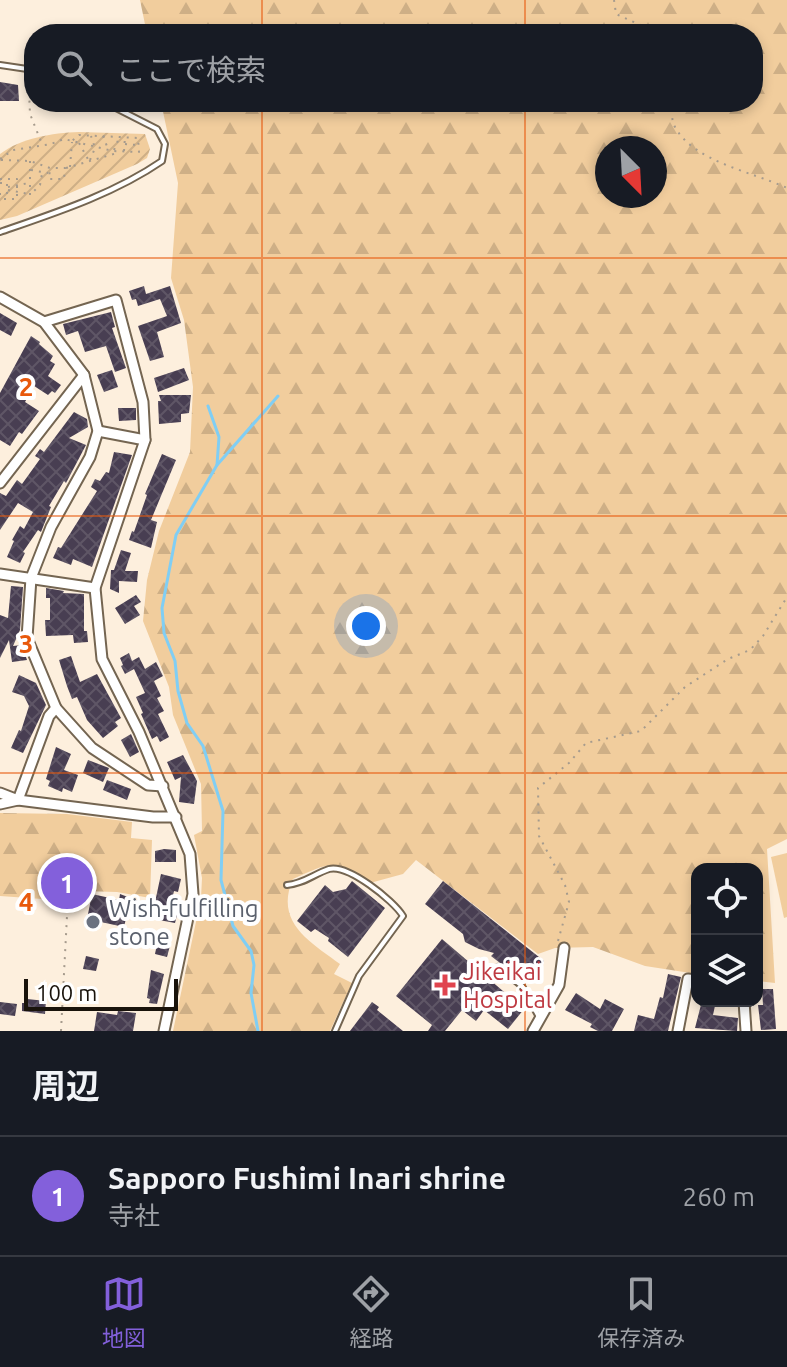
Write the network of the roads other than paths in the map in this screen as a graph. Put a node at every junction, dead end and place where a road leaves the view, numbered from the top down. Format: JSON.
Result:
{"nodes":[{"id":1,"x":0,"y":65,"type":"edge"},
{"id":2,"x":24,"y":69,"type":"edge"},
{"id":3,"x":124,"y":112,"type":"edge"},
{"id":4,"x":0,"y":232,"type":"edge"},
{"id":5,"x":0,"y":298,"type":"edge"},
{"id":6,"x":44,"y":322,"type":"junction"},
{"id":7,"x":84,"y":375,"type":"junction"},
{"id":8,"x":98,"y":431,"type":"junction"},
{"id":9,"x":145,"y":440,"type":"junction"},
{"id":10,"x":0,"y":483,"type":"edge"},
{"id":11,"x":0,"y":575,"type":"edge"},
{"id":12,"x":31,"y":578,"type":"junction"},
{"id":13,"x":95,"y":588,"type":"junction"},
{"id":14,"x":56,"y":708,"type":"junction"},
{"id":15,"x":163,"y":786,"type":"junction"},
{"id":16,"x":0,"y":793,"type":"edge"},
{"id":17,"x":18,"y":800,"type":"junction"},
{"id":18,"x":0,"y":804,"type":"edge"},
{"id":19,"x":176,"y":817,"type":"junction"},
{"id":20,"x":287,"y":885,"type":"dead end"},
{"id":21,"x":564,"y":948,"type":"road end"},
{"id":22,"x":498,"y":967,"type":"dead end"},
{"id":23,"x":691,"y":979,"type":"edge"},
{"id":24,"x":744,"y":1007,"type":"edge"},
{"id":25,"x":540,"y":1019,"type":"junction"},
{"id":26,"x":164,"y":1031,"type":"edge"},
{"id":27,"x":335,"y":1031,"type":"edge"},
{"id":28,"x":533,"y":1031,"type":"edge"},
{"id":29,"x":678,"y":1031,"type":"edge"},
{"id":30,"x":746,"y":1031,"type":"edge"}],
"edges":[{"from":1,"to":2,"type":"lane"},
{"from":3,"to":4,"type":"lane"},
{"from":5,"to":6,"type":"street"},
{"from":6,"to":7,"type":"street"},
{"from":6,"to":9,"type":"street"},
{"from":7,"to":8,"type":"street"},
{"from":7,"to":10,"type":"street"},
{"from":8,"to":9,"type":"street"},
{"from":8,"to":12,"type":"street"},
{"from":9,"to":13,"type":"street"},
{"from":11,"to":12,"type":"street"},
{"from":12,"to":13,"type":"street"},
{"from":12,"to":14,"type":"street"},
{"from":13,"to":15,"type":"street"},
{"from":14,"to":15,"type":"street"},
{"from":14,"to":17,"type":"street"},
{"from":15,"to":19,"type":"street"},
{"from":16,"to":17,"type":"street"},
{"from":17,"to":18,"type":"street"},
{"from":17,"to":19,"type":"street"},
{"from":19,"to":26,"type":"street"},
{"from":20,"to":27,"type":"lane"},
{"from":21,"to":25,"type":"street"},
{"from":22,"to":25,"type":"lane"},
{"from":23,"to":29,"type":"street"},
{"from":24,"to":30,"type":"street"},
{"from":25,"to":28,"type":"street"}]}
